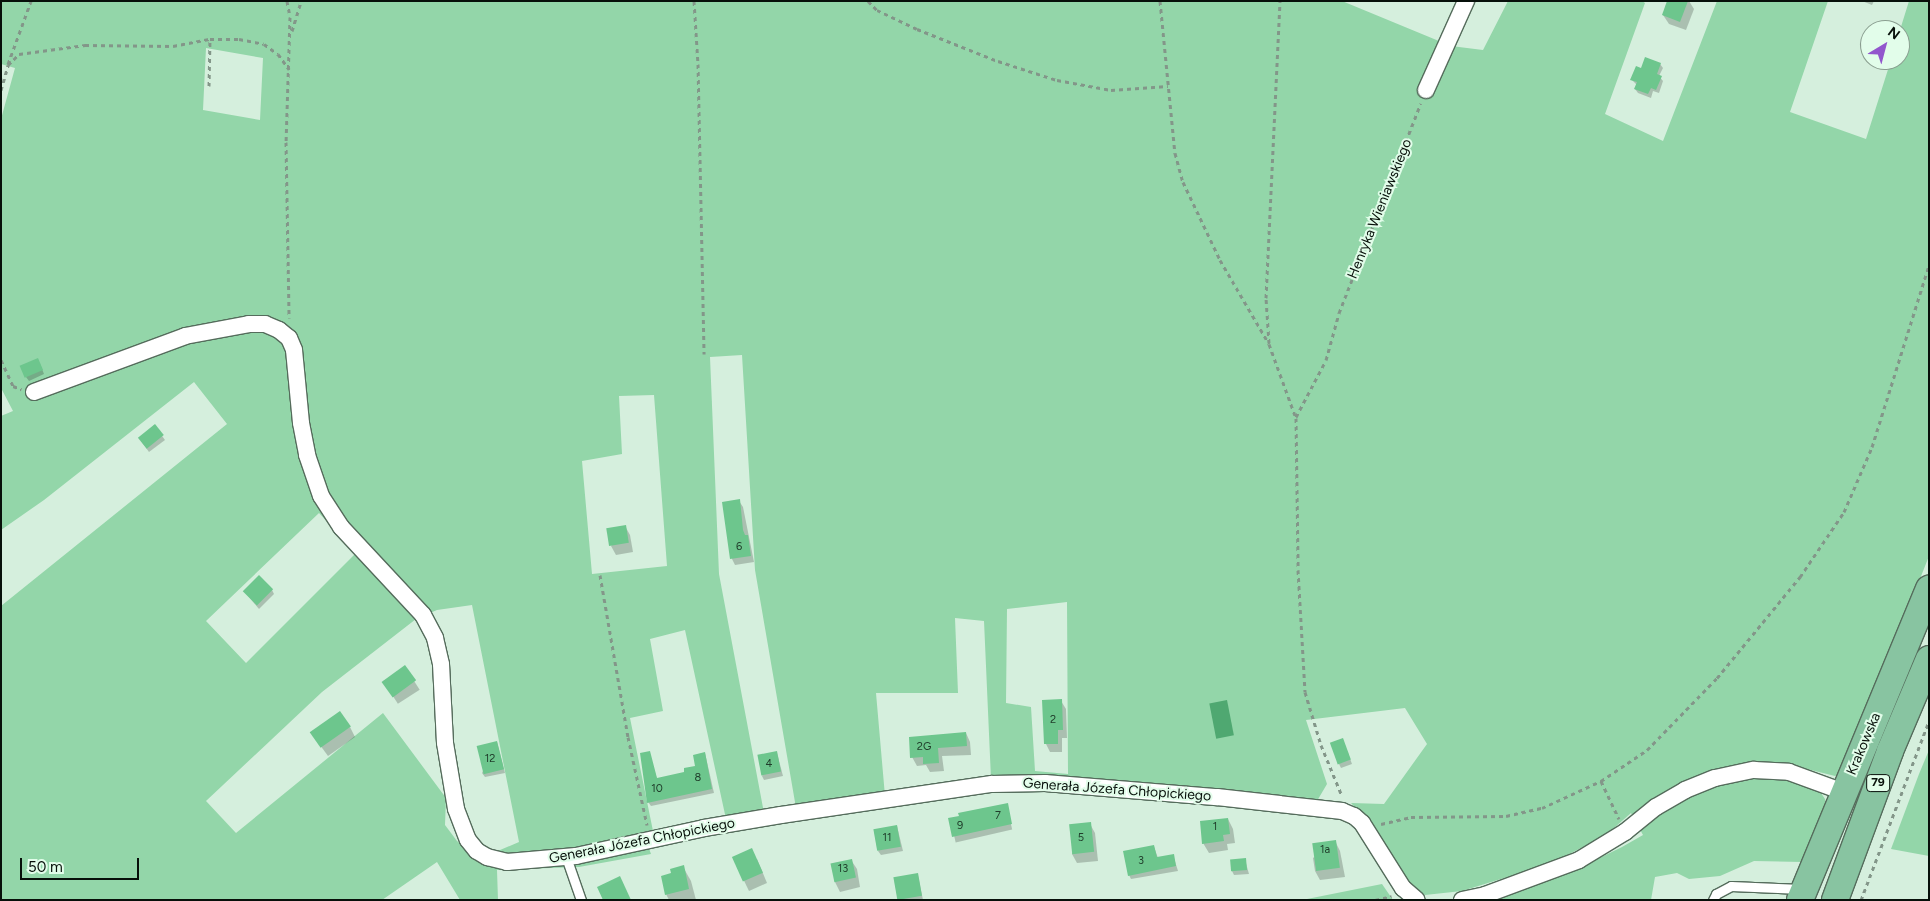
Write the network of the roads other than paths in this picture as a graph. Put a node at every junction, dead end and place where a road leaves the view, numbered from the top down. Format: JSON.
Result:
{"nodes":[{"id":1,"x":1466,"y":1,"type":"edge"},
{"id":2,"x":1426,"y":90,"type":"road end"},
{"id":3,"x":34,"y":392,"type":"road end"},
{"id":4,"x":1929,"y":589,"type":"edge"},
{"id":5,"x":1929,"y":659,"type":"edge"},
{"id":6,"x":1844,"y":792,"type":"junction"},
{"id":7,"x":566,"y":857,"type":"junction"},
{"id":8,"x":1802,"y":894,"type":"edge"},
{"id":9,"x":580,"y":900,"type":"edge"},
{"id":10,"x":1417,"y":900,"type":"edge"},
{"id":11,"x":1462,"y":900,"type":"edge"},
{"id":12,"x":1713,"y":900,"type":"edge"},
{"id":13,"x":1835,"y":900,"type":"edge"}],
"edges":[{"from":1,"to":2,"type":"street"},
{"from":3,"to":7,"type":"street","name":"Generała Józefa Chłopickiego"},
{"from":4,"to":6,"type":"main road","name":"Krakowska","number":"79"},
{"from":5,"to":13,"type":"main road","name":"Krakowska","number":"79"},
{"from":6,"to":8,"type":"main road","name":"Krakowska","number":"79"},
{"from":6,"to":11,"type":"street"},
{"from":7,"to":9,"type":"lane"},
{"from":7,"to":10,"type":"street","name":"Generała Józefa Chłopickiego"},
{"from":8,"to":12,"type":"lane"}]}
